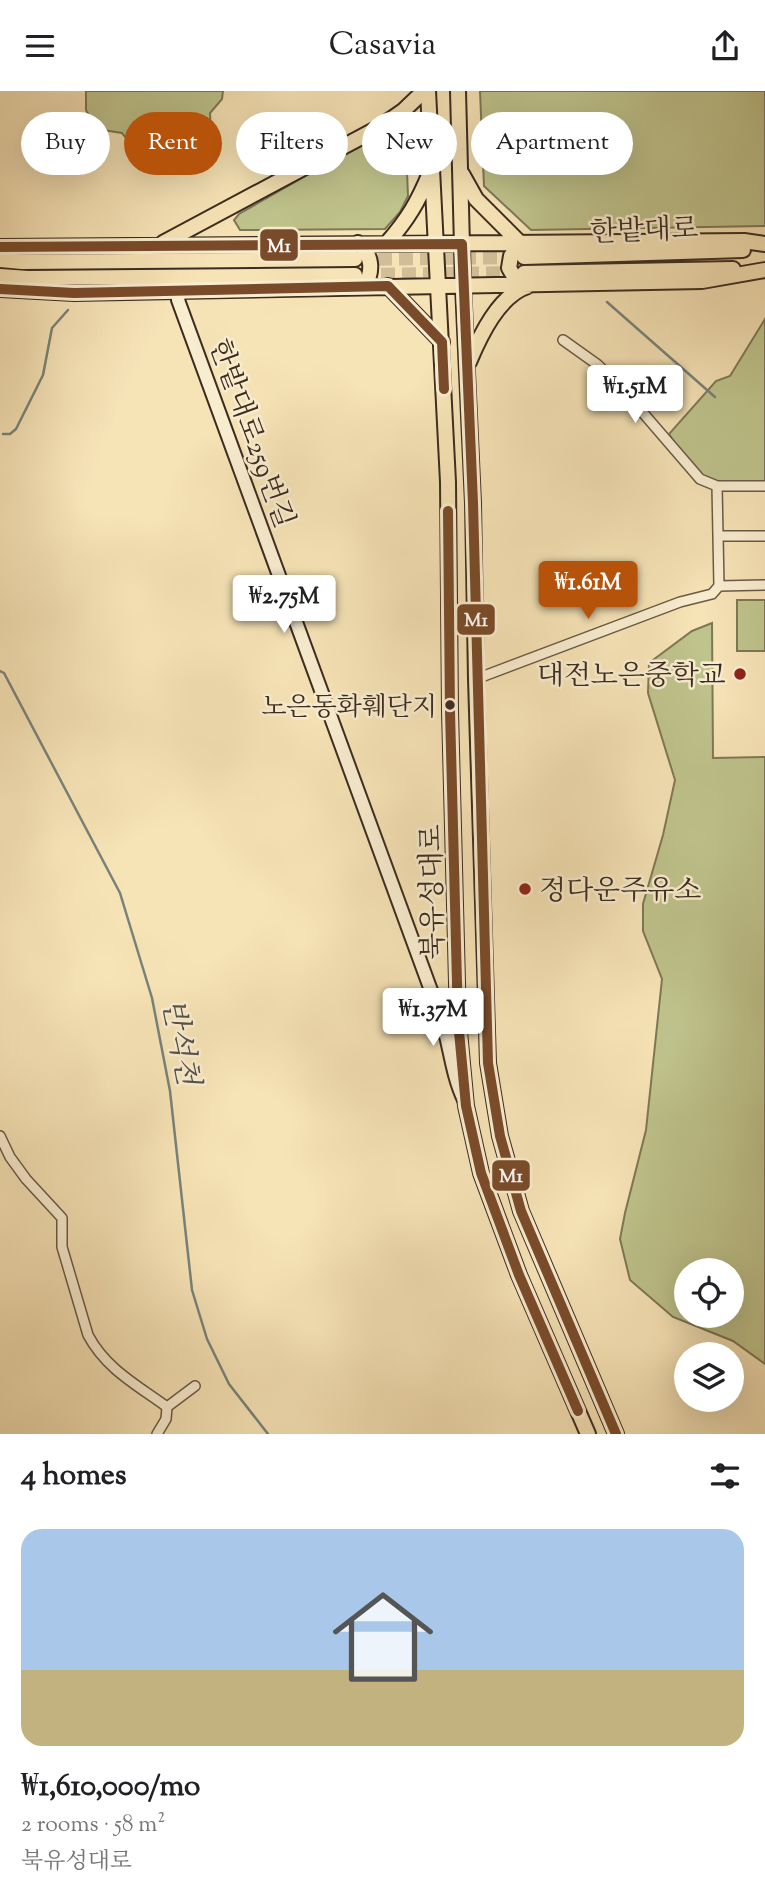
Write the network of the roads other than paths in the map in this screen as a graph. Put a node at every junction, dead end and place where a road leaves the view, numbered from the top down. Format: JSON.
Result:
{"nodes":[{"id":1,"x":426,"y":91,"type":"edge"},
{"id":2,"x":458,"y":91,"type":"edge"},
{"id":3,"x":427,"y":112,"type":"edge"},
{"id":4,"x":460,"y":169,"type":"junction"},
{"id":5,"x":429,"y":175,"type":"edge"},
{"id":6,"x":431,"y":175,"type":"edge"},
{"id":7,"x":358,"y":243,"type":"junction"},
{"id":8,"x":387,"y":243,"type":"junction"},
{"id":9,"x":436,"y":244,"type":"junction"},
{"id":10,"x":462,"y":244,"type":"junction"},
{"id":11,"x":159,"y":245,"type":"junction"},
{"id":12,"x":765,"y":246,"type":"edge"},
{"id":13,"x":0,"y":247,"type":"edge"},
{"id":14,"x":522,"y":251,"type":"junction"},
{"id":15,"x":0,"y":260,"type":"edge"},
{"id":16,"x":765,"y":269,"type":"edge"},
{"id":17,"x":358,"y":274,"type":"junction"},
{"id":18,"x":0,"y":276,"type":"edge"},
{"id":19,"x":529,"y":280,"type":"junction"},
{"id":20,"x":438,"y":285,"type":"junction"},
{"id":21,"x":463,"y":285,"type":"junction"},
{"id":22,"x":388,"y":286,"type":"junction"},
{"id":23,"x":0,"y":289,"type":"edge"},
{"id":24,"x":180,"y":290,"type":"junction"},
{"id":25,"x":564,"y":339,"type":"dead end"},
{"id":26,"x":442,"y":342,"type":"junction"},
{"id":27,"x":467,"y":366,"type":"junction"},
{"id":28,"x":717,"y":486,"type":"junction"},
{"id":29,"x":765,"y":486,"type":"edge"},
{"id":30,"x":765,"y":535,"type":"edge"},
{"id":31,"x":718,"y":536,"type":"junction"},
{"id":32,"x":719,"y":586,"type":"junction"},
{"id":33,"x":765,"y":586,"type":"edge"},
{"id":34,"x":476,"y":679,"type":"junction"},
{"id":35,"x":466,"y":1106,"type":"junction"},
{"id":36,"x":0,"y":1136,"type":"edge"},
{"id":37,"x":195,"y":1386,"type":"dead end"},
{"id":38,"x":167,"y":1408,"type":"junction"},
{"id":39,"x":157,"y":1434,"type":"edge"},
{"id":40,"x":588,"y":1434,"type":"edge"},
{"id":41,"x":616,"y":1434,"type":"edge"}],
"edges":[{"from":1,"to":3,"type":"main road","name":"북유성대로"},
{"from":1,"to":11,"type":"main road"},
{"from":2,"to":4,"type":"main road","name":"북유성대로"},
{"from":4,"to":10,"type":"main road","name":"북유성대로"},
{"from":4,"to":14,"type":"main road"},
{"from":5,"to":8,"type":"main road"},
{"from":6,"to":9,"type":"main road","name":"북유성대로"},
{"from":7,"to":8,"type":"main road","name":"한밭대로"},
{"from":7,"to":11,"type":"main road","name":"한밭대로"},
{"from":7,"to":17,"type":"main road"},
{"from":8,"to":9,"type":"main road","name":"한밭대로"},
{"from":9,"to":10,"type":"main road","name":"한밭대로"},
{"from":9,"to":20,"type":"main road","name":"북유성대로"},
{"from":10,"to":14,"type":"main road","name":"한밭대로"},
{"from":10,"to":21,"type":"main road","name":"북유성대로"},
{"from":11,"to":13,"type":"main road","name":"한밭대로"},
{"from":12,"to":14,"type":"main road","name":"한밭대로"},
{"from":14,"to":19,"type":"main road"},
{"from":15,"to":17,"type":"main road"},
{"from":16,"to":19,"type":"main road","name":"한밭대로"},
{"from":17,"to":18,"type":"main road"},
{"from":17,"to":22,"type":"main road","name":"한밭대로"},
{"from":17,"to":24,"type":"main road"},
{"from":19,"to":21,"type":"main road","name":"한밭대로"},
{"from":19,"to":27,"type":"main road"},
{"from":20,"to":21,"type":"main road","name":"한밭대로"},
{"from":20,"to":22,"type":"main road","name":"한밭대로"},
{"from":20,"to":26,"type":"main road","name":"북유성대로"},
{"from":21,"to":27,"type":"main road","name":"북유성대로"},
{"from":22,"to":26,"type":"main road"},
{"from":23,"to":24,"type":"main road"},
{"from":24,"to":35,"type":"street","name":"한밭대로259번길"},
{"from":25,"to":28,"type":"street"},
{"from":26,"to":35,"type":"main road","name":"북유성대로"},
{"from":27,"to":34,"type":"main road","name":"북유성대로"},
{"from":28,"to":29,"type":"street"},
{"from":28,"to":31,"type":"street"},
{"from":30,"to":31,"type":"street"},
{"from":31,"to":32,"type":"street"},
{"from":32,"to":33,"type":"street"},
{"from":32,"to":34,"type":"street"},
{"from":34,"to":41,"type":"main road","name":"북유성대로"},
{"from":35,"to":40,"type":"main road","name":"북유성대로"},
{"from":36,"to":38,"type":"street"},
{"from":37,"to":38,"type":"street"},
{"from":38,"to":39,"type":"street"}]}
